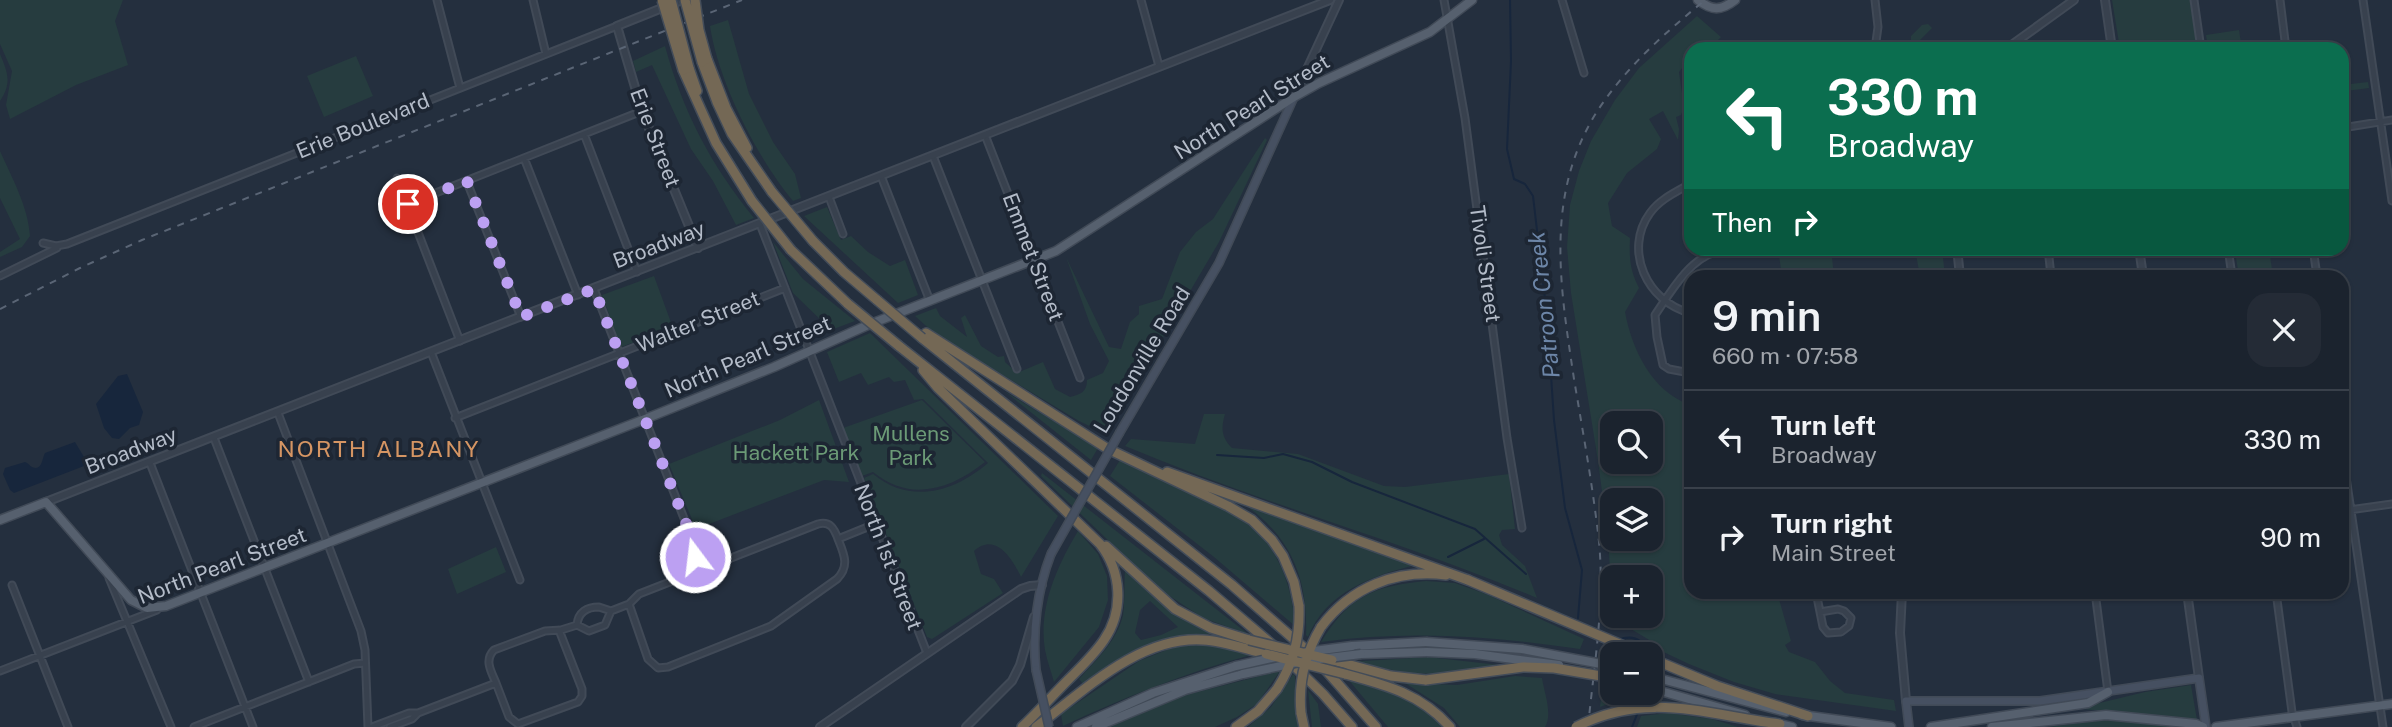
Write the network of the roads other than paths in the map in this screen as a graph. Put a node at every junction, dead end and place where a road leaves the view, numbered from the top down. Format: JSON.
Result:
{"nodes":[{"id":1,"x":437,"y":0,"type":"edge"},
{"id":2,"x":533,"y":0,"type":"edge"},
{"id":3,"x":662,"y":0,"type":"edge"},
{"id":4,"x":671,"y":0,"type":"edge"},
{"id":5,"x":683,"y":0,"type":"edge"},
{"id":6,"x":695,"y":0,"type":"edge"},
{"id":7,"x":1141,"y":0,"type":"edge"},
{"id":8,"x":1330,"y":0,"type":"edge"},
{"id":9,"x":1339,"y":0,"type":"edge"},
{"id":10,"x":1444,"y":0,"type":"edge"},
{"id":11,"x":1472,"y":0,"type":"edge"},
{"id":12,"x":1562,"y":0,"type":"edge"},
{"id":13,"x":1698,"y":0,"type":"edge"},
{"id":14,"x":1735,"y":0,"type":"edge"},
{"id":15,"x":1875,"y":0,"type":"edge"},
{"id":16,"x":2074,"y":0,"type":"edge"},
{"id":17,"x":2105,"y":0,"type":"edge"},
{"id":18,"x":2194,"y":0,"type":"edge"},
{"id":19,"x":2280,"y":0,"type":"edge"},
{"id":20,"x":2363,"y":0,"type":"edge"},
{"id":21,"x":1447,"y":19,"type":"junction"},
{"id":22,"x":617,"y":26,"type":"junction"},
{"id":23,"x":1876,"y":42,"type":"edge"},
{"id":24,"x":2016,"y":42,"type":"edge"},
{"id":25,"x":2111,"y":42,"type":"edge"},
{"id":26,"x":2200,"y":42,"type":"edge"},
{"id":27,"x":2285,"y":42,"type":"edge"},
{"id":28,"x":546,"y":54,"type":"junction"},
{"id":29,"x":705,"y":61,"type":"junction"},
{"id":30,"x":1159,"y":66,"type":"junction"},
{"id":31,"x":686,"y":69,"type":"junction"},
{"id":32,"x":1584,"y":73,"type":"dead end"},
{"id":33,"x":460,"y":88,"type":"junction"},
{"id":34,"x":1294,"y":97,"type":"junction"},
{"id":35,"x":642,"y":111,"type":"junction"},
{"id":36,"x":2392,"y":120,"type":"edge"},
{"id":37,"x":2381,"y":122,"type":"junction"},
{"id":38,"x":2349,"y":127,"type":"edge"},
{"id":39,"x":584,"y":134,"type":"junction"},
{"id":40,"x":985,"y":135,"type":"junction"},
{"id":41,"x":933,"y":156,"type":"junction"},
{"id":42,"x":524,"y":158,"type":"junction"},
{"id":43,"x":881,"y":176,"type":"junction"},
{"id":44,"x":397,"y":178,"type":"dead end"},
{"id":45,"x":467,"y":181,"type":"junction"},
{"id":46,"x":1684,"y":188,"type":"edge"},
{"id":47,"x":829,"y":197,"type":"junction"},
{"id":48,"x":2392,"y":201,"type":"edge"},
{"id":49,"x":408,"y":204,"type":"junction"},
{"id":50,"x":760,"y":224,"type":"junction"},
{"id":51,"x":843,"y":234,"type":"dead end"},
{"id":52,"x":43,"y":243,"type":"dead end"},
{"id":53,"x":67,"y":244,"type":"junction"},
{"id":54,"x":698,"y":248,"type":"junction"},
{"id":55,"x":1705,"y":256,"type":"edge"},
{"id":56,"x":1034,"y":261,"type":"junction"},
{"id":57,"x":1688,"y":270,"type":"edge"},
{"id":58,"x":637,"y":272,"type":"junction"},
{"id":59,"x":1684,"y":275,"type":"edge"},
{"id":60,"x":0,"y":276,"type":"edge"},
{"id":61,"x":982,"y":281,"type":"junction"},
{"id":62,"x":785,"y":288,"type":"junction"},
{"id":63,"x":594,"y":289,"type":"junction"},
{"id":64,"x":578,"y":295,"type":"junction"},
{"id":65,"x":1664,"y":300,"type":"junction"},
{"id":66,"x":930,"y":301,"type":"junction"},
{"id":67,"x":1684,"y":311,"type":"edge"},
{"id":68,"x":521,"y":317,"type":"junction"},
{"id":69,"x":924,"y":335,"type":"junction"},
{"id":70,"x":460,"y":341,"type":"junction"},
{"id":71,"x":431,"y":352,"type":"junction"},
{"id":72,"x":809,"y":352,"type":"junction"},
{"id":73,"x":620,"y":354,"type":"junction"},
{"id":74,"x":910,"y":355,"type":"junction"},
{"id":75,"x":1017,"y":369,"type":"dead end"},
{"id":76,"x":1684,"y":372,"type":"edge"},
{"id":77,"x":1080,"y":378,"type":"dead end"},
{"id":78,"x":278,"y":413,"type":"junction"},
{"id":79,"x":455,"y":418,"type":"junction"},
{"id":80,"x":645,"y":419,"type":"junction"},
{"id":81,"x":214,"y":438,"type":"junction"},
{"id":82,"x":1125,"y":458,"type":"junction"},
{"id":83,"x":149,"y":463,"type":"junction"},
{"id":84,"x":482,"y":482,"type":"junction"},
{"id":85,"x":46,"y":502,"type":"junction"},
{"id":86,"x":2349,"y":502,"type":"edge"},
{"id":87,"x":2392,"y":504,"type":"edge"},
{"id":88,"x":2350,"y":510,"type":"junction"},
{"id":89,"x":0,"y":520,"type":"edge"},
{"id":90,"x":875,"y":524,"type":"junction"},
{"id":91,"x":687,"y":526,"type":"junction"},
{"id":92,"x":1522,"y":528,"type":"dead end"},
{"id":93,"x":1088,"y":531,"type":"junction"},
{"id":94,"x":838,"y":538,"type":"junction"},
{"id":95,"x":329,"y":542,"type":"junction"},
{"id":96,"x":714,"y":564,"type":"junction"},
{"id":97,"x":264,"y":568,"type":"junction"},
{"id":98,"x":107,"y":572,"type":"junction"},
{"id":99,"x":693,"y":572,"type":"junction"},
{"id":100,"x":520,"y":580,"type":"dead end"},
{"id":101,"x":1468,"y":580,"type":"junction"},
{"id":102,"x":12,"y":585,"type":"dead end"},
{"id":103,"x":1042,"y":585,"type":"junction"},
{"id":104,"x":200,"y":593,"type":"junction"},
{"id":105,"x":1817,"y":599,"type":"edge"},
{"id":106,"x":1902,"y":599,"type":"edge"},
{"id":107,"x":2096,"y":599,"type":"edge"},
{"id":108,"x":2188,"y":599,"type":"edge"},
{"id":109,"x":2277,"y":599,"type":"edge"},
{"id":110,"x":629,"y":604,"type":"junction"},
{"id":111,"x":166,"y":606,"type":"junction"},
{"id":112,"x":1038,"y":606,"type":"junction"},
{"id":113,"x":611,"y":611,"type":"junction"},
{"id":114,"x":1820,"y":612,"type":"junction"},
{"id":115,"x":128,"y":621,"type":"junction"},
{"id":116,"x":577,"y":625,"type":"junction"},
{"id":117,"x":559,"y":630,"type":"junction"},
{"id":118,"x":1615,"y":642,"type":"edge"},
{"id":119,"x":927,"y":653,"type":"junction"},
{"id":120,"x":40,"y":656,"type":"junction"},
{"id":121,"x":365,"y":663,"type":"junction"},
{"id":122,"x":1663,"y":663,"type":"edge"},
{"id":123,"x":1600,"y":664,"type":"edge"},
{"id":124,"x":0,"y":671,"type":"edge"},
{"id":125,"x":1600,"y":675,"type":"edge"},
{"id":126,"x":1600,"y":676,"type":"edge"},
{"id":127,"x":2199,"y":678,"type":"junction"},
{"id":128,"x":1663,"y":680,"type":"edge"},
{"id":129,"x":309,"y":681,"type":"junction"},
{"id":130,"x":496,"y":683,"type":"junction"},
{"id":131,"x":1663,"y":692,"type":"edge"},
{"id":132,"x":2108,"y":692,"type":"junction"},
{"id":133,"x":1906,"y":704,"type":"junction"},
{"id":134,"x":2392,"y":704,"type":"edge"},
{"id":135,"x":2380,"y":706,"type":"junction"},
{"id":136,"x":245,"y":707,"type":"junction"},
{"id":137,"x":418,"y":713,"type":"junction"},
{"id":138,"x":1808,"y":716,"type":"junction"},
{"id":139,"x":2295,"y":722,"type":"edge"},
{"id":140,"x":1780,"y":724,"type":"junction"},
{"id":141,"x":68,"y":727,"type":"edge"},
{"id":142,"x":171,"y":727,"type":"edge"},
{"id":143,"x":194,"y":727,"type":"edge"},
{"id":144,"x":253,"y":727,"type":"edge"},
{"id":145,"x":370,"y":727,"type":"edge"},
{"id":146,"x":390,"y":727,"type":"edge"},
{"id":147,"x":820,"y":727,"type":"edge"},
{"id":148,"x":966,"y":727,"type":"edge"},
{"id":149,"x":1022,"y":727,"type":"edge"},
{"id":150,"x":1036,"y":727,"type":"edge"},
{"id":151,"x":1049,"y":727,"type":"edge"},
{"id":152,"x":1077,"y":727,"type":"edge"},
{"id":153,"x":1096,"y":727,"type":"edge"},
{"id":154,"x":1236,"y":727,"type":"edge"},
{"id":155,"x":1304,"y":727,"type":"edge"},
{"id":156,"x":1352,"y":727,"type":"edge"},
{"id":157,"x":1376,"y":727,"type":"edge"},
{"id":158,"x":1450,"y":727,"type":"edge"},
{"id":159,"x":1576,"y":727,"type":"edge"},
{"id":160,"x":1792,"y":727,"type":"edge"},
{"id":161,"x":1891,"y":727,"type":"edge"},
{"id":162,"x":1909,"y":727,"type":"edge"},
{"id":163,"x":1931,"y":727,"type":"edge"},
{"id":164,"x":1992,"y":727,"type":"edge"},
{"id":165,"x":2204,"y":727,"type":"edge"},
{"id":166,"x":2216,"y":727,"type":"edge"},
{"id":167,"x":2383,"y":727,"type":"edge"}],
"edges":[{"from":1,"to":33,"type":"street"},
{"from":2,"to":28,"type":"street"},
{"from":3,"to":31,"type":"highway","bridge":true},
{"from":4,"to":31,"type":"highway","bridge":true},
{"from":5,"to":22,"type":"street","name":"Erie Boulevard"},
{"from":5,"to":29,"type":"highway","bridge":true},
{"from":6,"to":29,"type":"highway","bridge":true},
{"from":7,"to":30,"type":"street"},
{"from":8,"to":30,"type":"street","name":"Broadway"},
{"from":9,"to":34,"type":"street","name":"Loudonville Road"},
{"from":10,"to":21,"type":"street","name":"Tivoli Street"},
{"from":11,"to":21,"type":"main road","name":"North Pearl Street"},
{"from":12,"to":32,"type":"street"},
{"from":13,"to":14,"type":"main road"},
{"from":15,"to":23,"type":"street"},
{"from":16,"to":24,"type":"street"},
{"from":17,"to":25,"type":"street"},
{"from":18,"to":26,"type":"street"},
{"from":19,"to":27,"type":"street"},
{"from":20,"to":37,"type":"street"},
{"from":21,"to":34,"type":"main road","name":"North Pearl Street"},
{"from":21,"to":92,"type":"street","name":"Tivoli Street"},
{"from":22,"to":28,"type":"street","name":"Erie Boulevard"},
{"from":22,"to":35,"type":"street","name":"Erie Street"},
{"from":28,"to":33,"type":"street","name":"Erie Boulevard"},
{"from":29,"to":69,"type":"highway","bridge":true},
{"from":30,"to":40,"type":"street","name":"Broadway"},
{"from":31,"to":74,"type":"highway","bridge":true},
{"from":33,"to":53,"type":"street","name":"Erie Boulevard"},
{"from":34,"to":56,"type":"main road","name":"North Pearl Street"},
{"from":34,"to":103,"type":"main road","name":"Loudonville Road","bridge":true},
{"from":35,"to":39,"type":"street"},
{"from":35,"to":54,"type":"street","name":"Erie Street"},
{"from":36,"to":37,"type":"street"},
{"from":37,"to":38,"type":"street"},
{"from":37,"to":48,"type":"street"},
{"from":39,"to":42,"type":"street"},
{"from":39,"to":58,"type":"street"},
{"from":40,"to":41,"type":"street","name":"Broadway"},
{"from":40,"to":56,"type":"street","name":"Emmet Street"},
{"from":41,"to":43,"type":"street","name":"Broadway"},
{"from":41,"to":61,"type":"street"},
{"from":42,"to":45,"type":"street"},
{"from":42,"to":64,"type":"street"},
{"from":43,"to":47,"type":"street","name":"Broadway"},
{"from":43,"to":66,"type":"street"},
{"from":44,"to":49,"type":"street"},
{"from":45,"to":49,"type":"street"},
{"from":45,"to":68,"type":"street"},
{"from":46,"to":65,"type":"street"},
{"from":47,"to":50,"type":"street","name":"Broadway"},
{"from":47,"to":51,"type":"street"},
{"from":49,"to":70,"type":"street"},
{"from":50,"to":54,"type":"street","name":"Broadway"},
{"from":50,"to":62,"type":"street","name":"North 1st Street"},
{"from":52,"to":53,"type":"street","name":"Erie Boulevard"},
{"from":53,"to":60,"type":"street"},
{"from":54,"to":58,"type":"street","name":"Broadway"},
{"from":55,"to":57,"type":"street"},
{"from":56,"to":61,"type":"main road","name":"North Pearl Street"},
{"from":56,"to":77,"type":"street","name":"Emmet Street"},
{"from":58,"to":63,"type":"street","name":"Broadway"},
{"from":59,"to":65,"type":"street"},
{"from":61,"to":66,"type":"main road","name":"North Pearl Street"},
{"from":61,"to":75,"type":"street"},
{"from":62,"to":72,"type":"street","name":"North 1st Street"},
{"from":62,"to":73,"type":"street","name":"Walter Street"},
{"from":63,"to":64,"type":"street","name":"Broadway"},
{"from":63,"to":73,"type":"street"},
{"from":64,"to":68,"type":"street","name":"Broadway"},
{"from":65,"to":67,"type":"street"},
{"from":65,"to":76,"type":"street"},
{"from":66,"to":72,"type":"main road","name":"North Pearl Street"},
{"from":68,"to":70,"type":"street","name":"Broadway"},
{"from":69,"to":82,"type":"highway"},
{"from":69,"to":157,"type":"highway"},
{"from":70,"to":71,"type":"street","name":"Broadway"},
{"from":71,"to":78,"type":"street","name":"Broadway"},
{"from":71,"to":79,"type":"street"},
{"from":72,"to":80,"type":"main road","name":"North Pearl Street"},
{"from":72,"to":90,"type":"street","name":"North 1st Street"},
{"from":73,"to":79,"type":"street","name":"Walter Street"},
{"from":73,"to":80,"type":"street"},
{"from":74,"to":93,"type":"highway"},
{"from":74,"to":156,"type":"highway"},
{"from":78,"to":81,"type":"street","name":"Broadway"},
{"from":78,"to":95,"type":"street"},
{"from":79,"to":84,"type":"street"},
{"from":80,"to":84,"type":"main road","name":"North Pearl Street"},
{"from":80,"to":91,"type":"street"},
{"from":81,"to":83,"type":"street","name":"Broadway"},
{"from":81,"to":97,"type":"street"},
{"from":82,"to":101,"type":"highway"},
{"from":82,"to":154,"type":"highway","bridge":true},
{"from":83,"to":85,"type":"street","name":"Broadway"},
{"from":83,"to":104,"type":"street"},
{"from":84,"to":95,"type":"main road","name":"North Pearl Street"},
{"from":84,"to":100,"type":"street"},
{"from":85,"to":89,"type":"main road","name":"Broadway"},
{"from":85,"to":98,"type":"main road"},
{"from":86,"to":88,"type":"street"},
{"from":87,"to":88,"type":"street"},
{"from":88,"to":135,"type":"street"},
{"from":90,"to":94,"type":"street"},
{"from":90,"to":119,"type":"street","name":"North 1st Street"},
{"from":91,"to":96,"type":"street"},
{"from":91,"to":99,"type":"street"},
{"from":93,"to":126,"type":"highway","bridge":true},
{"from":93,"to":149,"type":"highway"},
{"from":94,"to":96,"type":"street"},
{"from":94,"to":110,"type":"street"},
{"from":95,"to":97,"type":"main road","name":"North Pearl Street"},
{"from":95,"to":121,"type":"street"},
{"from":96,"to":99,"type":"street"},
{"from":97,"to":104,"type":"main road","name":"North Pearl Street"},
{"from":97,"to":129,"type":"street"},
{"from":98,"to":111,"type":"main road"},
{"from":98,"to":115,"type":"street"},
{"from":99,"to":110,"type":"street"},
{"from":101,"to":118,"type":"highway","bridge":true},
{"from":101,"to":155,"type":"highway","bridge":true},
{"from":102,"to":120,"type":"street"},
{"from":103,"to":112,"type":"main road","name":"Loudonville Road"},
{"from":103,"to":119,"type":"street"},
{"from":104,"to":111,"type":"main road","name":"North Pearl Street"},
{"from":104,"to":136,"type":"street"},
{"from":105,"to":114,"type":"street"},
{"from":106,"to":133,"type":"street"},
{"from":107,"to":132,"type":"street"},
{"from":108,"to":127,"type":"street"},
{"from":109,"to":139,"type":"street"},
{"from":110,"to":113,"type":"street"},
{"from":111,"to":115,"type":"street","name":"North Pearl Street"},
{"from":112,"to":148,"type":"street","name":"Loudonville Road"},
{"from":112,"to":151,"type":"main road","bridge":true},
{"from":113,"to":116,"type":"street"},
{"from":113,"to":116,"type":"street"},
{"from":114,"to":114,"type":"street"},
{"from":115,"to":120,"type":"street","name":"North Pearl Street"},
{"from":115,"to":142,"type":"street"},
{"from":116,"to":117,"type":"street"},
{"from":117,"to":130,"type":"street"},
{"from":117,"to":130,"type":"street"},
{"from":119,"to":147,"type":"street"},
{"from":120,"to":124,"type":"street","name":"North Pearl Street"},
{"from":120,"to":141,"type":"street"},
{"from":121,"to":129,"type":"street"},
{"from":121,"to":145,"type":"street"},
{"from":122,"to":138,"type":"highway"},
{"from":123,"to":152,"type":"main road","bridge":true},
{"from":125,"to":153,"type":"main road","bridge":true},
{"from":127,"to":132,"type":"main road"},
{"from":127,"to":165,"type":"main road"},
{"from":128,"to":138,"type":"main road"},
{"from":129,"to":136,"type":"street"},
{"from":130,"to":137,"type":"street"},
{"from":131,"to":140,"type":"main road","bridge":true},
{"from":132,"to":133,"type":"main road"},
{"from":132,"to":163,"type":"main road"},
{"from":133,"to":162,"type":"main road"},
{"from":134,"to":135,"type":"main road"},
{"from":135,"to":139,"type":"main road"},
{"from":135,"to":167,"type":"street"},
{"from":136,"to":143,"type":"street"},
{"from":136,"to":144,"type":"street"},
{"from":137,"to":145,"type":"street"},
{"from":137,"to":146,"type":"street"},
{"from":138,"to":161,"type":"main road"},
{"from":139,"to":166,"type":"main road"},
{"from":140,"to":159,"type":"highway","bridge":true},
{"from":140,"to":160,"type":"main road"},
{"from":150,"to":158,"type":"highway","bridge":true},
{"from":164,"to":165,"type":"main road"}]}
